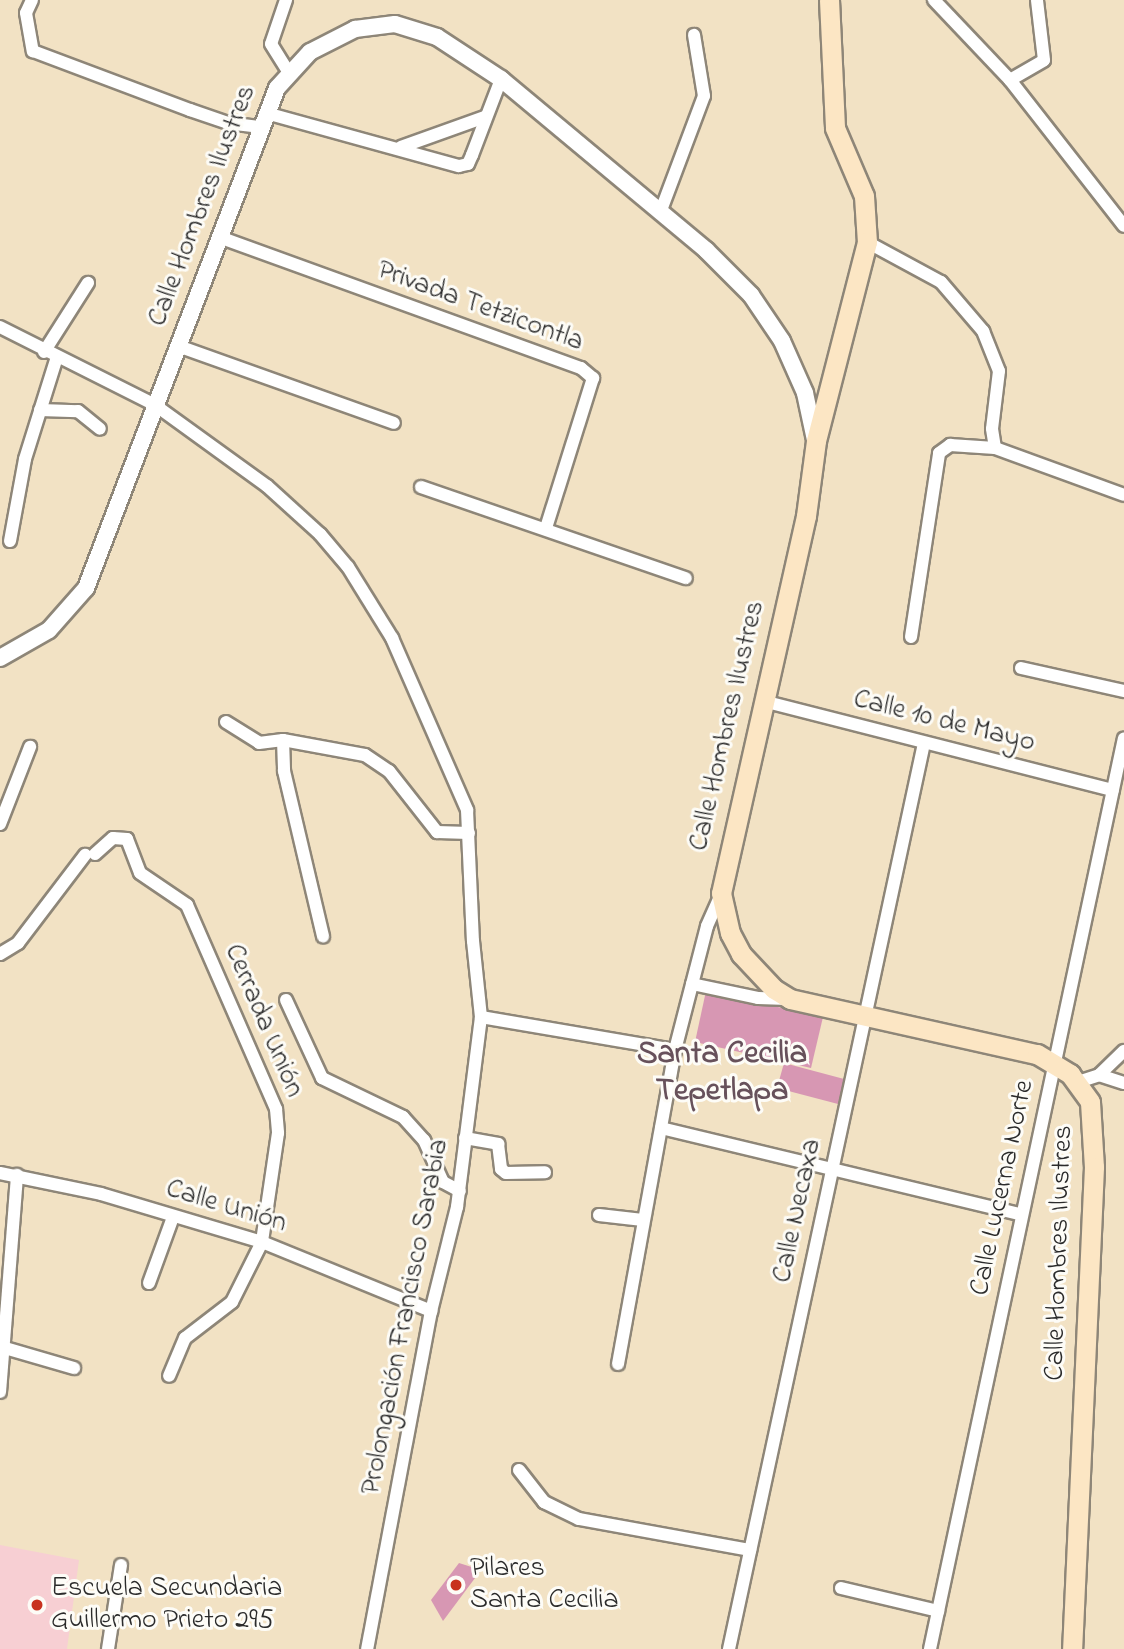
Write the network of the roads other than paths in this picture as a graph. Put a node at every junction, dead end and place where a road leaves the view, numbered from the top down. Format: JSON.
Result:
{"nodes":[{"id":1,"x":32,"y":0,"type":"edge"},
{"id":2,"x":286,"y":0,"type":"edge"},
{"id":3,"x":829,"y":0,"type":"edge"},
{"id":4,"x":934,"y":0,"type":"edge"},
{"id":5,"x":1037,"y":0,"type":"edge"},
{"id":6,"x":694,"y":35,"type":"dead end"},
{"id":7,"x":289,"y":73,"type":"junction"},
{"id":8,"x":501,"y":79,"type":"junction"},
{"id":9,"x":1010,"y":80,"type":"junction"},
{"id":10,"x":485,"y":117,"type":"junction"},
{"id":11,"x":262,"y":120,"type":"junction"},
{"id":12,"x":401,"y":148,"type":"junction"},
{"id":13,"x":660,"y":213,"type":"junction"},
{"id":14,"x":1124,"y":226,"type":"edge"},
{"id":15,"x":219,"y":237,"type":"junction"},
{"id":16,"x":867,"y":242,"type":"junction"},
{"id":17,"x":89,"y":283,"type":"dead end"},
{"id":18,"x":0,"y":327,"type":"edge"},
{"id":19,"x":178,"y":346,"type":"junction"},
{"id":20,"x":50,"y":354,"type":"junction"},
{"id":21,"x":155,"y":405,"type":"junction"},
{"id":22,"x":40,"y":410,"type":"junction"},
{"id":23,"x":394,"y":423,"type":"dead end"},
{"id":24,"x":100,"y":429,"type":"dead end"},
{"id":25,"x":816,"y":442,"type":"junction"},
{"id":26,"x":995,"y":448,"type":"junction"},
{"id":27,"x":421,"y":487,"type":"dead end"},
{"id":28,"x":1124,"y":495,"type":"edge"},
{"id":29,"x":546,"y":528,"type":"junction"},
{"id":30,"x":10,"y":541,"type":"dead end"},
{"id":31,"x":686,"y":578,"type":"dead end"},
{"id":32,"x":911,"y":637,"type":"dead end"},
{"id":33,"x":0,"y":658,"type":"edge"},
{"id":34,"x":1021,"y":668,"type":"dead end"},
{"id":35,"x":1124,"y":691,"type":"edge"},
{"id":36,"x":763,"y":702,"type":"junction"},
{"id":37,"x":226,"y":722,"type":"dead end"},
{"id":38,"x":283,"y":740,"type":"junction"},
{"id":39,"x":924,"y":743,"type":"junction"},
{"id":40,"x":1123,"y":744,"type":"edge"},
{"id":41,"x":30,"y":747,"type":"dead end"},
{"id":42,"x":1113,"y":790,"type":"junction"},
{"id":43,"x":0,"y":824,"type":"edge"},
{"id":44,"x":469,"y":833,"type":"junction"},
{"id":45,"x":721,"y":893,"type":"junction"},
{"id":46,"x":323,"y":936,"type":"dead end"},
{"id":47,"x":0,"y":954,"type":"edge"},
{"id":48,"x":692,"y":984,"type":"junction"},
{"id":49,"x":790,"y":999,"type":"junction"},
{"id":50,"x":286,"y":1000,"type":"dead end"},
{"id":51,"x":868,"y":1014,"type":"junction"},
{"id":52,"x":481,"y":1017,"type":"junction"},
{"id":53,"x":675,"y":1050,"type":"junction"},
{"id":54,"x":1124,"y":1051,"type":"edge"},
{"id":55,"x":1055,"y":1062,"type":"junction"},
{"id":56,"x":1098,"y":1075,"type":"junction"},
{"id":57,"x":1078,"y":1082,"type":"junction"},
{"id":58,"x":1124,"y":1083,"type":"edge"},
{"id":59,"x":661,"y":1128,"type":"junction"},
{"id":60,"x":465,"y":1138,"type":"junction"},
{"id":61,"x":832,"y":1171,"type":"junction"},
{"id":62,"x":545,"y":1172,"type":"dead end"},
{"id":63,"x":0,"y":1173,"type":"edge"},
{"id":64,"x":17,"y":1175,"type":"junction"},
{"id":65,"x":460,"y":1191,"type":"junction"},
{"id":66,"x":599,"y":1215,"type":"dead end"},
{"id":67,"x":1022,"y":1215,"type":"junction"},
{"id":68,"x":173,"y":1217,"type":"junction"},
{"id":69,"x":643,"y":1220,"type":"junction"},
{"id":70,"x":262,"y":1242,"type":"junction"},
{"id":71,"x":149,"y":1283,"type":"dead end"},
{"id":72,"x":432,"y":1311,"type":"junction"},
{"id":73,"x":5,"y":1348,"type":"junction"},
{"id":74,"x":618,"y":1364,"type":"dead end"},
{"id":75,"x":74,"y":1368,"type":"dead end"},
{"id":76,"x":169,"y":1376,"type":"dead end"},
{"id":77,"x":0,"y":1392,"type":"edge"},
{"id":78,"x":519,"y":1470,"type":"dead end"},
{"id":79,"x":750,"y":1550,"type":"junction"},
{"id":80,"x":121,"y":1565,"type":"dead end"},
{"id":81,"x":841,"y":1588,"type":"dead end"},
{"id":82,"x":938,"y":1611,"type":"junction"},
{"id":83,"x":108,"y":1649,"type":"edge"},
{"id":84,"x":366,"y":1649,"type":"edge"},
{"id":85,"x":729,"y":1649,"type":"edge"},
{"id":86,"x":930,"y":1649,"type":"edge"},
{"id":87,"x":1072,"y":1649,"type":"edge"}],
"edges":[{"from":1,"to":11,"type":"street"},
{"from":2,"to":7,"type":"street"},
{"from":3,"to":16,"type":"main road","name":"Calle Hombres Ilustres"},
{"from":4,"to":9,"type":"street"},
{"from":5,"to":9,"type":"street"},
{"from":6,"to":13,"type":"street"},
{"from":7,"to":8,"type":"street","name":"Calle Hombres Ilustres"},
{"from":7,"to":11,"type":"street","name":"Calle Hombres Ilustres"},
{"from":8,"to":10,"type":"street"},
{"from":8,"to":13,"type":"street","name":"Calle Hombres Ilustres"},
{"from":9,"to":14,"type":"street"},
{"from":10,"to":12,"type":"street"},
{"from":10,"to":12,"type":"street"},
{"from":11,"to":12,"type":"street"},
{"from":11,"to":15,"type":"street","name":"Calle Hombres Ilustres"},
{"from":13,"to":25,"type":"street","name":"Calle Hombres Ilustres"},
{"from":15,"to":19,"type":"street","name":"Calle Hombres Ilustres"},
{"from":15,"to":29,"type":"street","name":"Privada Tetzicontla"},
{"from":16,"to":25,"type":"main road","name":"Calle Hombres Ilustres"},
{"from":16,"to":26,"type":"street"},
{"from":17,"to":20,"type":"street"},
{"from":18,"to":20,"type":"street","name":"Prolongación Francisco Sarabia"},
{"from":19,"to":21,"type":"street","name":"Calle Hombres Ilustres"},
{"from":19,"to":23,"type":"street"},
{"from":20,"to":21,"type":"street","name":"Prolongación Francisco Sarabia"},
{"from":20,"to":22,"type":"street"},
{"from":21,"to":33,"type":"street","name":"Calle Hombres Ilustres"},
{"from":21,"to":44,"type":"street","name":"Prolongación Francisco Sarabia"},
{"from":22,"to":24,"type":"street"},
{"from":22,"to":30,"type":"street"},
{"from":25,"to":36,"type":"main road","name":"Calle Hombres Ilustres"},
{"from":26,"to":28,"type":"street"},
{"from":26,"to":32,"type":"street"},
{"from":27,"to":29,"type":"street"},
{"from":29,"to":31,"type":"street"},
{"from":34,"to":35,"type":"street"},
{"from":36,"to":39,"type":"street","name":"Calle 10 de Mayo"},
{"from":36,"to":45,"type":"main road","name":"Calle Hombres Ilustres"},
{"from":37,"to":38,"type":"street"},
{"from":38,"to":44,"type":"street"},
{"from":38,"to":46,"type":"street"},
{"from":39,"to":42,"type":"street","name":"Calle 10 de Mayo"},
{"from":39,"to":51,"type":"street","name":"Calle Necaxa"},
{"from":40,"to":42,"type":"street","name":"Calle Lucerna Norte"},
{"from":41,"to":43,"type":"street"},
{"from":42,"to":55,"type":"street","name":"Calle Lucerna Norte"},
{"from":44,"to":52,"type":"street","name":"Prolongación Francisco Sarabia"},
{"from":45,"to":48,"type":"street"},
{"from":45,"to":49,"type":"main road","name":"Calle Hombres Ilustres"},
{"from":47,"to":70,"type":"street","name":"Cerrada Unión"},
{"from":48,"to":49,"type":"street","name":"Calle Hombres Ilustres"},
{"from":48,"to":53,"type":"street"},
{"from":49,"to":51,"type":"main road","name":"Calle Hombres Ilustres"},
{"from":50,"to":65,"type":"street"},
{"from":51,"to":55,"type":"main road","name":"Calle Hombres Ilustres"},
{"from":51,"to":61,"type":"street","name":"Calle Necaxa"},
{"from":52,"to":53,"type":"street"},
{"from":52,"to":60,"type":"street","name":"Prolongación Francisco Sarabia"},
{"from":53,"to":59,"type":"street"},
{"from":54,"to":56,"type":"street"},
{"from":55,"to":57,"type":"main road","name":"Calle Hombres Ilustres"},
{"from":55,"to":67,"type":"street","name":"Calle Lucerna Norte"},
{"from":56,"to":57,"type":"street"},
{"from":56,"to":58,"type":"street"},
{"from":57,"to":87,"type":"main road","name":"Calle Hombres Ilustres"},
{"from":59,"to":61,"type":"street"},
{"from":59,"to":69,"type":"street"},
{"from":60,"to":62,"type":"street"},
{"from":60,"to":65,"type":"street","name":"Prolongación Francisco Sarabia"},
{"from":61,"to":67,"type":"street"},
{"from":61,"to":79,"type":"street","name":"Calle Necaxa"},
{"from":63,"to":64,"type":"street","name":"Calle Unión"},
{"from":64,"to":68,"type":"street","name":"Calle Unión"},
{"from":64,"to":73,"type":"street"},
{"from":65,"to":72,"type":"street","name":"Prolongación Francisco Sarabia"},
{"from":66,"to":69,"type":"street"},
{"from":67,"to":82,"type":"street","name":"Calle Lucerna Norte"},
{"from":68,"to":70,"type":"street","name":"Calle Unión"},
{"from":68,"to":71,"type":"street"},
{"from":69,"to":74,"type":"street"},
{"from":70,"to":72,"type":"street","name":"Calle Unión"},
{"from":70,"to":76,"type":"street","name":"Cerrada Unión"},
{"from":72,"to":84,"type":"street","name":"Prolongación Francisco Sarabia"},
{"from":73,"to":75,"type":"street"},
{"from":73,"to":77,"type":"street"},
{"from":78,"to":79,"type":"street"},
{"from":79,"to":85,"type":"street","name":"Calle Necaxa"},
{"from":80,"to":83,"type":"street"},
{"from":81,"to":82,"type":"street"},
{"from":82,"to":86,"type":"street","name":"Calle Lucerna Norte"}]}
